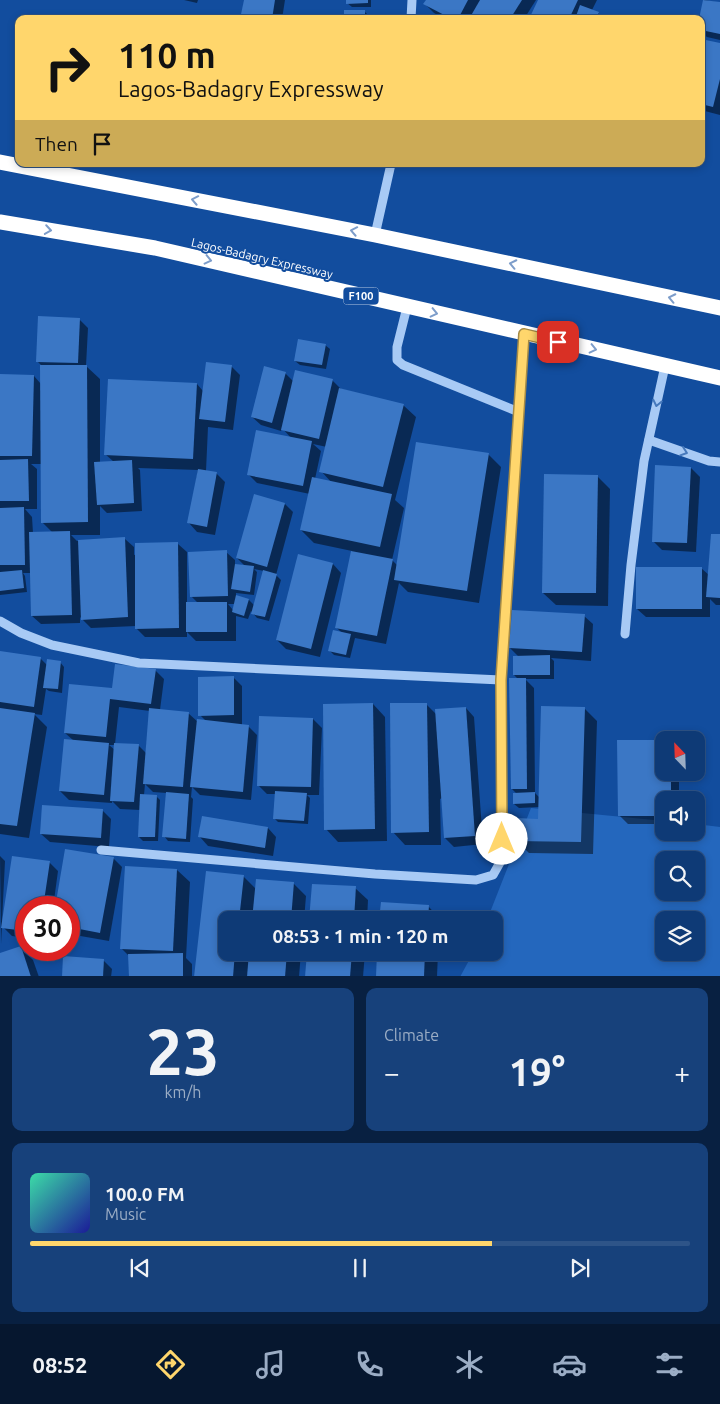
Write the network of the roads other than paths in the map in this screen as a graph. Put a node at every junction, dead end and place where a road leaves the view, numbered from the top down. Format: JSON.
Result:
{"nodes":[{"id":1,"x":412,"y":0,"type":"edge"},
{"id":2,"x":411,"y":15,"type":"edge"},
{"id":3,"x":0,"y":162,"type":"edge"},
{"id":4,"x":15,"y":165,"type":"edge"},
{"id":5,"x":26,"y":167,"type":"edge"},
{"id":6,"x":390,"y":167,"type":"edge"},
{"id":7,"x":0,"y":222,"type":"edge"},
{"id":8,"x":375,"y":235,"type":"junction"},
{"id":9,"x":406,"y":307,"type":"junction"},
{"id":10,"x":720,"y":308,"type":"edge"},
{"id":11,"x":524,"y":334,"type":"junction"},
{"id":12,"x":665,"y":366,"type":"junction"},
{"id":13,"x":720,"y":378,"type":"edge"},
{"id":14,"x":519,"y":412,"type":"junction"},
{"id":15,"x":649,"y":440,"type":"junction"},
{"id":16,"x":720,"y":462,"type":"edge"},
{"id":17,"x":0,"y":621,"type":"edge"},
{"id":18,"x":624,"y":634,"type":"dead end"},
{"id":19,"x":501,"y":680,"type":"junction"},
{"id":20,"x":101,"y":850,"type":"dead end"}],
"edges":[{"from":1,"to":2,"type":"street"},
{"from":4,"to":3,"type":"highway","one_way":true},
{"from":8,"to":5,"type":"highway","one_way":true},
{"from":6,"to":8,"type":"street"},
{"from":7,"to":9,"type":"highway","name":"Lagos-Badagry Expressway","number":"F100","one_way":true},
{"from":10,"to":8,"type":"highway","one_way":true},
{"from":9,"to":11,"type":"highway","name":"Lagos-Badagry Expressway","number":"F100","one_way":true},
{"from":9,"to":14,"type":"street"},
{"from":11,"to":12,"type":"highway","name":"Lagos-Badagry Expressway","number":"F100","one_way":true},
{"from":11,"to":14,"type":"street"},
{"from":12,"to":13,"type":"highway","name":"Lagos-Badagry Expressway","number":"F100"},
{"from":12,"to":15,"type":"street","one_way":true},
{"from":14,"to":19,"type":"street"},
{"from":15,"to":16,"type":"street","one_way":true},
{"from":15,"to":18,"type":"street"},
{"from":17,"to":19,"type":"street"},
{"from":19,"to":20,"type":"street"}]}
